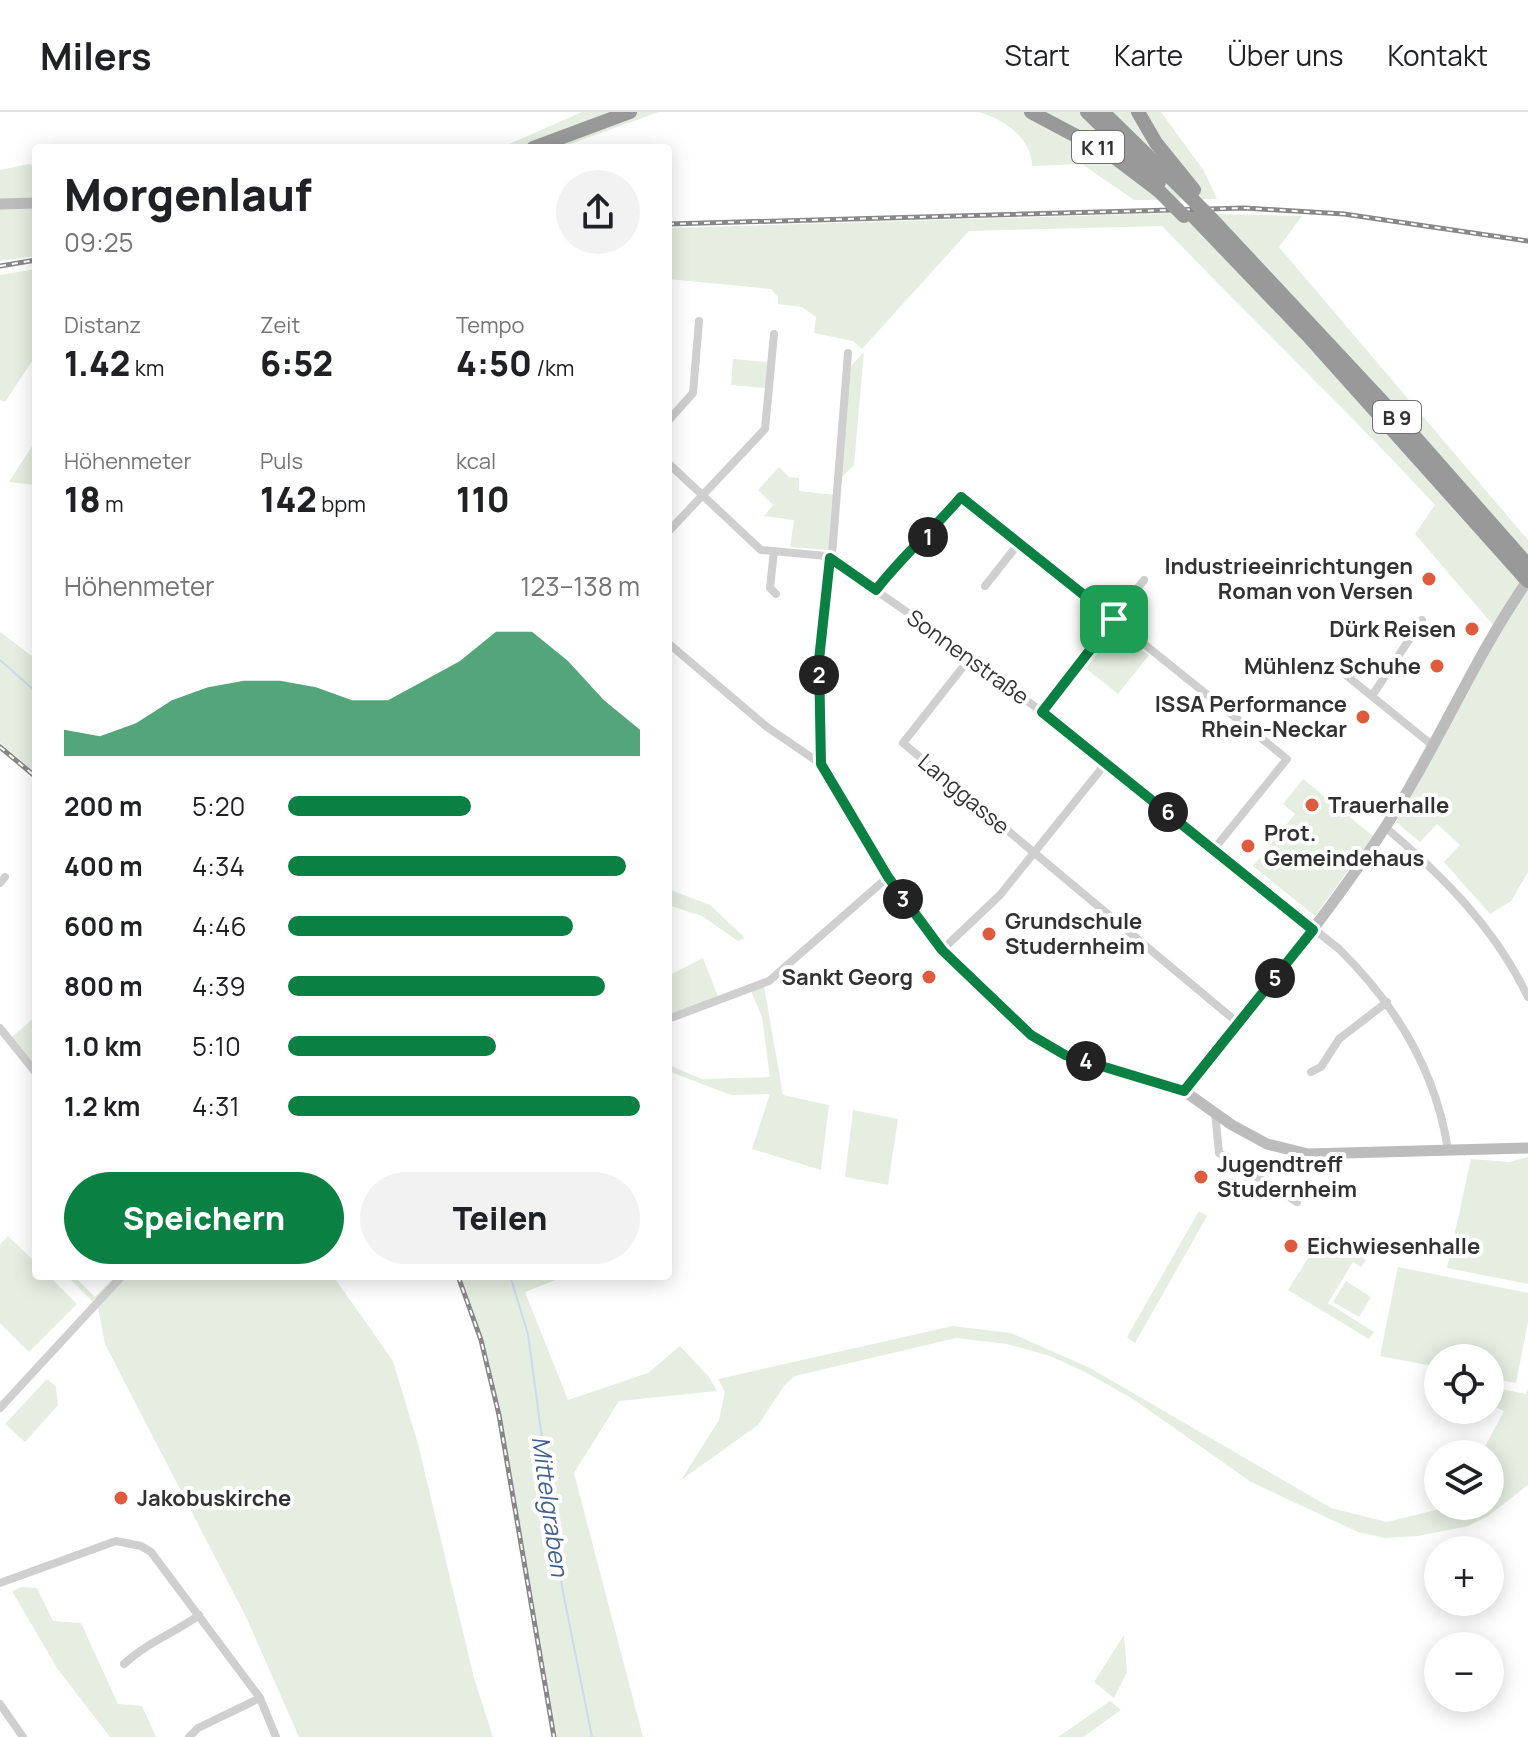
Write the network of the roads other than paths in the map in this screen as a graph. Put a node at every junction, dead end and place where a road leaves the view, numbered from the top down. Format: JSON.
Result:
{"nodes":[{"id":1,"x":601,"y":112,"type":"edge"},
{"id":2,"x":630,"y":112,"type":"edge"},
{"id":3,"x":1031,"y":112,"type":"edge"},
{"id":4,"x":1087,"y":112,"type":"edge"},
{"id":5,"x":1103,"y":112,"type":"edge"},
{"id":6,"x":1138,"y":112,"type":"edge"},
{"id":7,"x":573,"y":131,"type":"junction"},
{"id":8,"x":542,"y":144,"type":"edge"},
{"id":9,"x":1176,"y":191,"type":"junction"},
{"id":10,"x":32,"y":203,"type":"edge"},
{"id":11,"x":0,"y":204,"type":"edge"},
{"id":12,"x":1202,"y":217,"type":"junction"},
{"id":13,"x":699,"y":321,"type":"dead end"},
{"id":14,"x":774,"y":334,"type":"dead end"},
{"id":15,"x":848,"y":353,"type":"dead end"},
{"id":16,"x":672,"y":417,"type":"edge"},
{"id":17,"x":672,"y":467,"type":"edge"},
{"id":18,"x":702,"y":495,"type":"junction"},
{"id":19,"x":672,"y":528,"type":"edge"},
{"id":20,"x":1019,"y":543,"type":"junction"},
{"id":21,"x":774,"y":551,"type":"junction"},
{"id":22,"x":830,"y":558,"type":"junction"},
{"id":23,"x":1527,"y":576,"type":"edge"},
{"id":24,"x":1144,"y":580,"type":"dead end"},
{"id":25,"x":985,"y":586,"type":"dead end"},
{"id":26,"x":876,"y":590,"type":"junction"},
{"id":27,"x":776,"y":594,"type":"dead end"},
{"id":28,"x":1114,"y":619,"type":"junction"},
{"id":29,"x":1422,"y":620,"type":"dead end"},
{"id":30,"x":672,"y":646,"type":"edge"},
{"id":31,"x":970,"y":658,"type":"junction"},
{"id":32,"x":1331,"y":663,"type":"dead end"},
{"id":33,"x":1372,"y":696,"type":"junction"},
{"id":34,"x":1042,"y":712,"type":"junction"},
{"id":35,"x":1432,"y":745,"type":"junction"},
{"id":36,"x":1106,"y":763,"type":"junction"},
{"id":37,"x":821,"y":764,"type":"junction"},
{"id":38,"x":1385,"y":827,"type":"junction"},
{"id":39,"x":1214,"y":849,"type":"junction"},
{"id":40,"x":1034,"y":853,"type":"junction"},
{"id":41,"x":888,"y":877,"type":"junction"},
{"id":42,"x":1313,"y":930,"type":"junction"},
{"id":43,"x":942,"y":950,"type":"junction"},
{"id":44,"x":1528,"y":997,"type":"edge"},
{"id":45,"x":1387,"y":1002,"type":"junction"},
{"id":46,"x":672,"y":1017,"type":"edge"},
{"id":47,"x":1238,"y":1023,"type":"junction"},
{"id":48,"x":0,"y":1028,"type":"edge"},
{"id":49,"x":32,"y":1068,"type":"edge"},
{"id":50,"x":1311,"y":1072,"type":"dead end"},
{"id":51,"x":1184,"y":1091,"type":"junction"},
{"id":52,"x":1215,"y":1112,"type":"junction"},
{"id":53,"x":1528,"y":1148,"type":"edge"},
{"id":54,"x":1448,"y":1150,"type":"junction"},
{"id":55,"x":1297,"y":1202,"type":"dead end"},
{"id":56,"x":118,"y":1280,"type":"edge"},
{"id":57,"x":0,"y":1408,"type":"edge"},
{"id":58,"x":0,"y":1583,"type":"edge"},
{"id":59,"x":199,"y":1615,"type":"junction"},
{"id":60,"x":124,"y":1664,"type":"dead end"},
{"id":61,"x":260,"y":1698,"type":"junction"},
{"id":62,"x":0,"y":1704,"type":"edge"},
{"id":63,"x":23,"y":1737,"type":"edge"},
{"id":64,"x":189,"y":1737,"type":"edge"},
{"id":65,"x":276,"y":1737,"type":"edge"}],
"edges":[{"from":1,"to":7,"type":"highway"},
{"from":2,"to":7,"type":"highway"},
{"from":3,"to":9,"type":"highway","number":"K 11"},
{"from":4,"to":9,"type":"highway","number":"B 9"},
{"from":5,"to":9,"type":"highway","number":"B 9"},
{"from":6,"to":9,"type":"highway","number":"K 11"},
{"from":7,"to":8,"type":"highway"},
{"from":9,"to":12,"type":"highway","number":"B 9"},
{"from":9,"to":12,"type":"highway","number":"K 11"},
{"from":10,"to":11,"type":"street"},
{"from":12,"to":23,"type":"highway","number":"B 9"},
{"from":12,"to":23,"type":"highway","number":"B 9"},
{"from":13,"to":16,"type":"street"},
{"from":14,"to":18,"type":"street"},
{"from":15,"to":22,"type":"street"},
{"from":17,"to":18,"type":"street","name":"Sonnenstraße"},
{"from":18,"to":19,"type":"street"},
{"from":18,"to":21,"type":"street","name":"Sonnenstraße"},
{"from":20,"to":25,"type":"street"},
{"from":20,"to":26,"type":"street"},
{"from":20,"to":28,"type":"street"},
{"from":21,"to":22,"type":"street","name":"Sonnenstraße"},
{"from":21,"to":27,"type":"street"},
{"from":22,"to":26,"type":"street","name":"Sonnenstraße"},
{"from":22,"to":37,"type":"street"},
{"from":23,"to":35,"type":"street"},
{"from":24,"to":28,"type":"street"},
{"from":26,"to":31,"type":"street","name":"Sonnenstraße"},
{"from":28,"to":34,"type":"street"},
{"from":28,"to":39,"type":"street"},
{"from":29,"to":33,"type":"street"},
{"from":30,"to":37,"type":"street"},
{"from":31,"to":34,"type":"street","name":"Sonnenstraße"},
{"from":31,"to":40,"type":"street","name":"Langgasse"},
{"from":32,"to":33,"type":"street"},
{"from":33,"to":35,"type":"street"},
{"from":34,"to":36,"type":"street","name":"Sonnenstraße"},
{"from":35,"to":38,"type":"street"},
{"from":36,"to":39,"type":"street","name":"Sonnenstraße"},
{"from":36,"to":40,"type":"street"},
{"from":37,"to":41,"type":"street"},
{"from":38,"to":42,"type":"street"},
{"from":38,"to":44,"type":"street"},
{"from":39,"to":42,"type":"street","name":"Sonnenstraße"},
{"from":40,"to":43,"type":"street"},
{"from":40,"to":47,"type":"street"},
{"from":41,"to":43,"type":"street"},
{"from":41,"to":46,"type":"street"},
{"from":42,"to":45,"type":"street","name":"Sonnenstraße"},
{"from":42,"to":47,"type":"street"},
{"from":43,"to":51,"type":"street"},
{"from":45,"to":50,"type":"street"},
{"from":45,"to":54,"type":"street","name":"Sonnenstraße"},
{"from":47,"to":51,"type":"street"},
{"from":48,"to":49,"type":"street"},
{"from":51,"to":52,"type":"street"},
{"from":52,"to":54,"type":"street"},
{"from":52,"to":55,"type":"street"},
{"from":53,"to":54,"type":"street"},
{"from":56,"to":57,"type":"street"},
{"from":58,"to":59,"type":"street"},
{"from":59,"to":60,"type":"street"},
{"from":59,"to":61,"type":"street"},
{"from":61,"to":64,"type":"street"},
{"from":61,"to":65,"type":"street"},
{"from":62,"to":63,"type":"street"}]}
